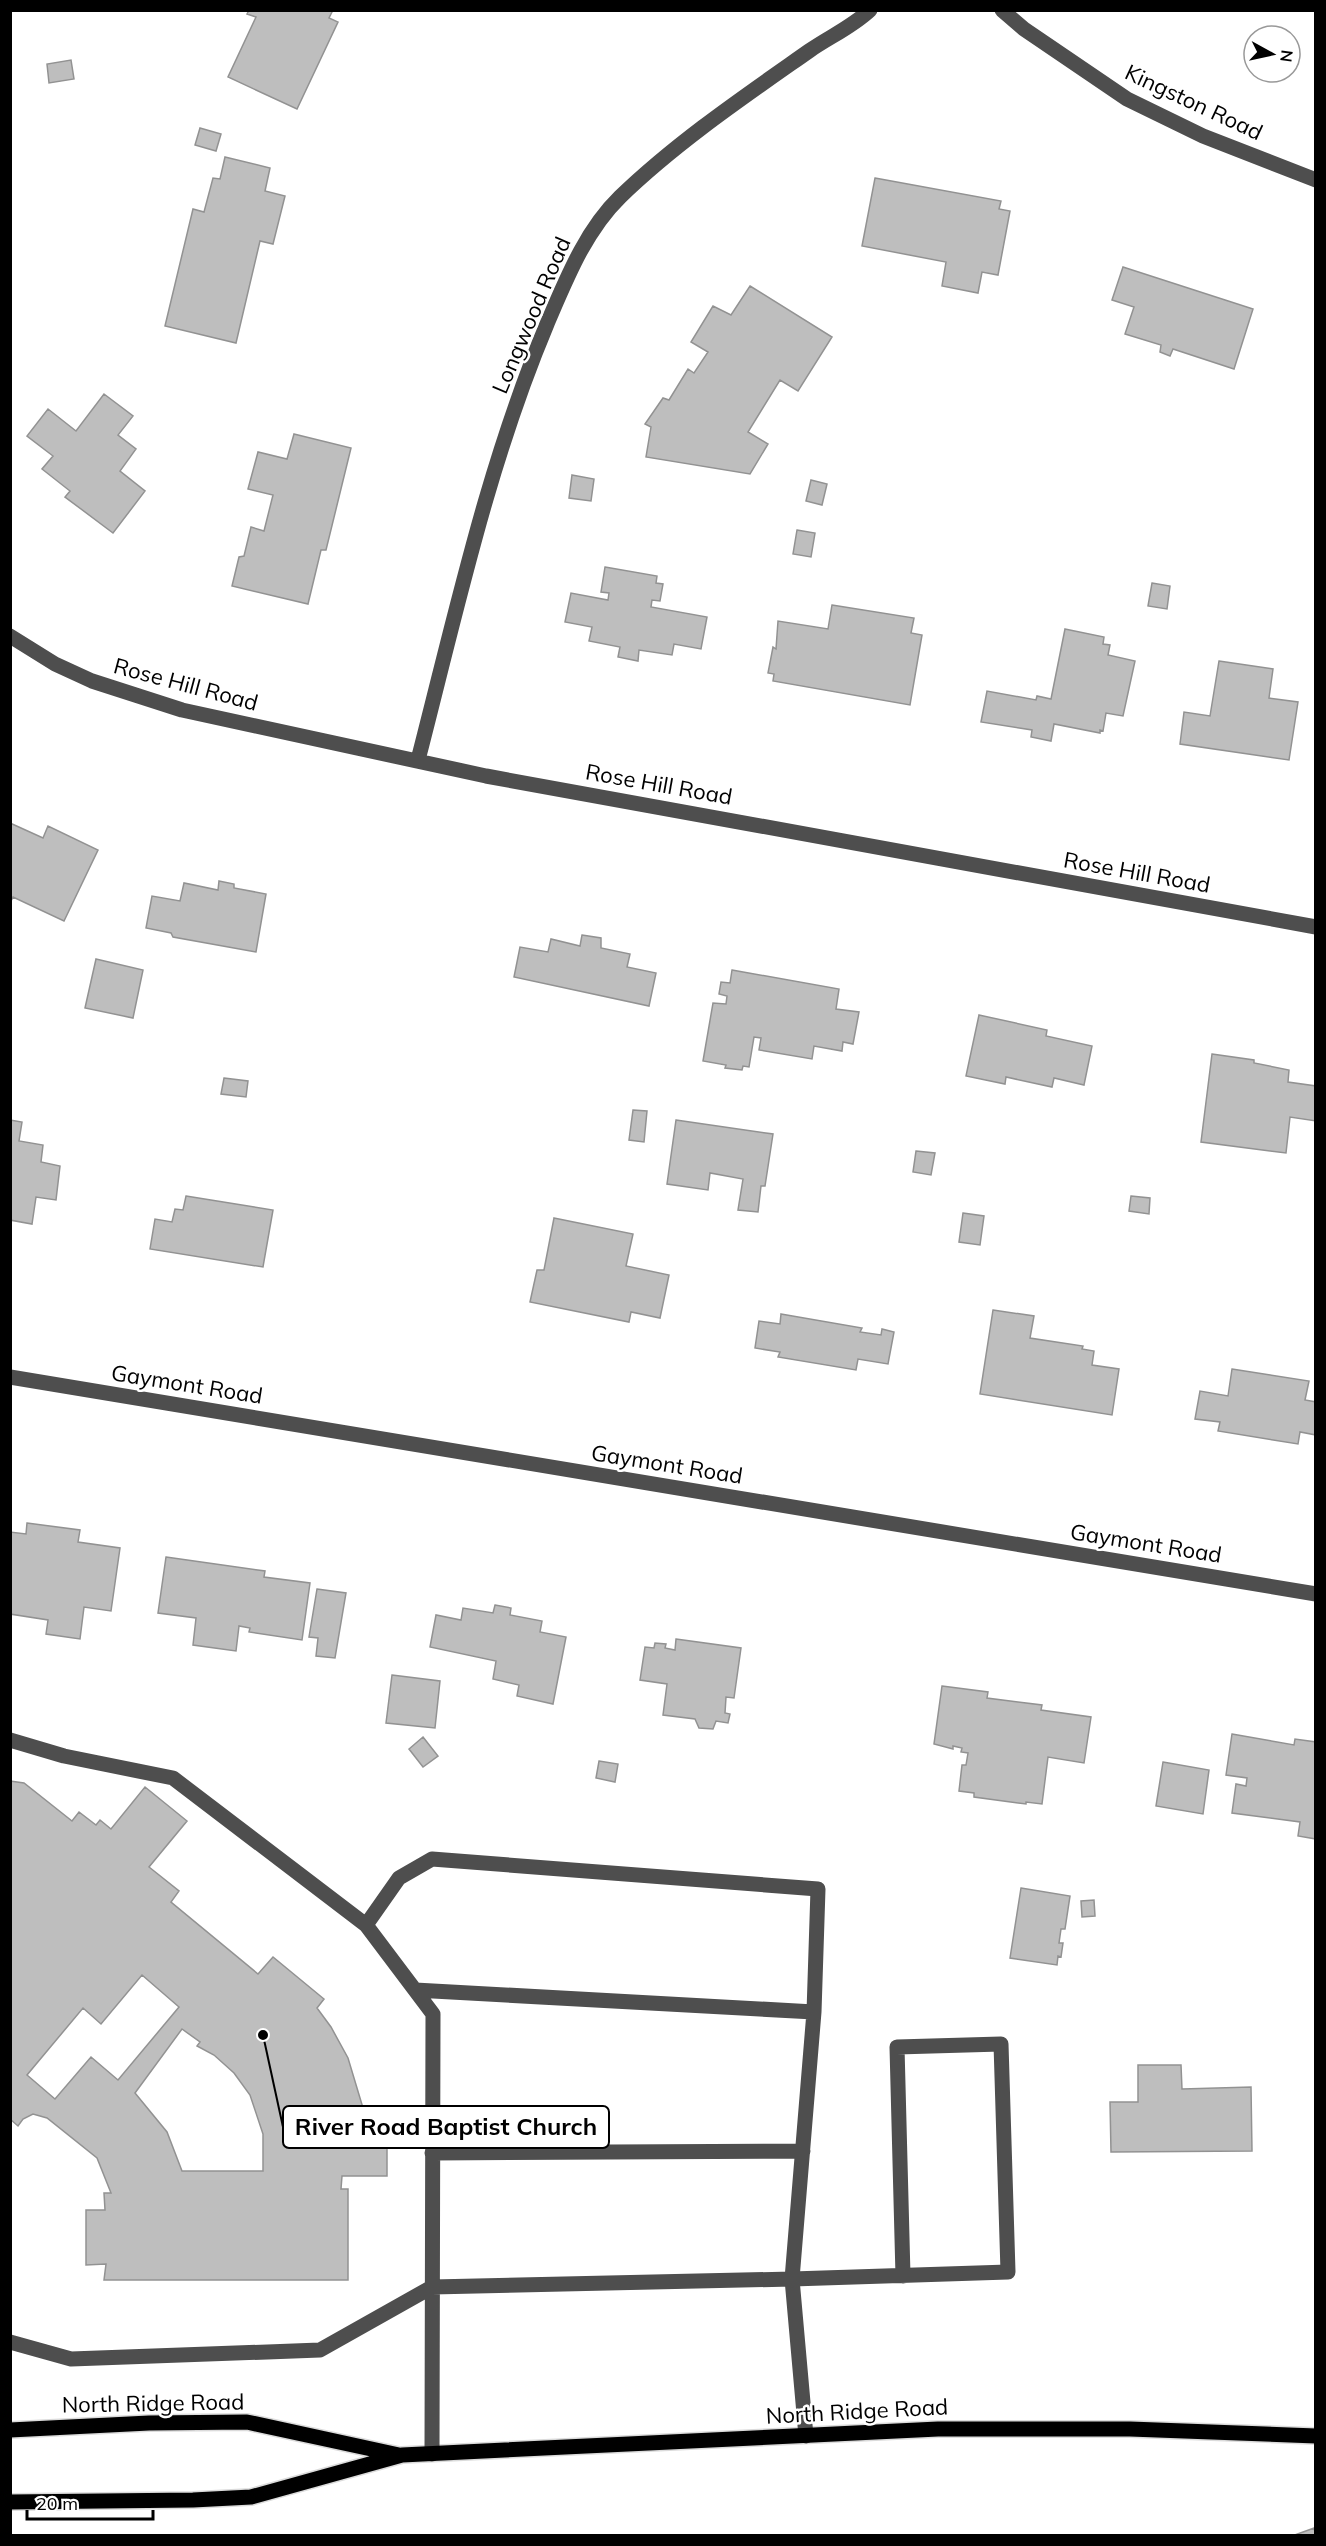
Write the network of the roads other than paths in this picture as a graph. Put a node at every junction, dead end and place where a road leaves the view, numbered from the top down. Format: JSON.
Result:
{"nodes":[{"id":1,"x":870,"y":10,"type":"edge"},
{"id":2,"x":1002,"y":10,"type":"edge"},
{"id":3,"x":1316,"y":180,"type":"edge"},
{"id":4,"x":10,"y":636,"type":"edge"},
{"id":5,"x":418,"y":760,"type":"junction"},
{"id":6,"x":1316,"y":927,"type":"edge"},
{"id":7,"x":10,"y":1377,"type":"edge"},
{"id":8,"x":1316,"y":1594,"type":"edge"},
{"id":9,"x":10,"y":1740,"type":"edge"},
{"id":10,"x":366,"y":1925,"type":"junction"},
{"id":11,"x":415,"y":1990,"type":"junction"},
{"id":12,"x":814,"y":2012,"type":"junction"},
{"id":13,"x":803,"y":2151,"type":"junction"},
{"id":14,"x":432,"y":2153,"type":"junction"},
{"id":15,"x":903,"y":2276,"type":"junction"},
{"id":16,"x":792,"y":2279,"type":"junction"},
{"id":17,"x":432,"y":2287,"type":"junction"},
{"id":18,"x":10,"y":2342,"type":"edge"},
{"id":19,"x":10,"y":2430,"type":"edge"},
{"id":20,"x":806,"y":2436,"type":"junction"},
{"id":21,"x":1316,"y":2436,"type":"edge"},
{"id":22,"x":432,"y":2454,"type":"junction"},
{"id":23,"x":402,"y":2456,"type":"junction"},
{"id":24,"x":10,"y":2502,"type":"edge"}],
"edges":[{"from":1,"to":5,"type":"street","name":"Longwood Road"},
{"from":2,"to":3,"type":"street","name":"Kingston Road"},
{"from":4,"to":5,"type":"street","name":"Rose Hill Road"},
{"from":5,"to":6,"type":"street","name":"Rose Hill Road"},
{"from":7,"to":8,"type":"street","name":"Gaymont Road"},
{"from":9,"to":10,"type":"street"},
{"from":10,"to":11,"type":"street"},
{"from":10,"to":12,"type":"street"},
{"from":11,"to":12,"type":"street"},
{"from":11,"to":14,"type":"street"},
{"from":12,"to":13,"type":"street"},
{"from":13,"to":14,"type":"street"},
{"from":13,"to":16,"type":"street"},
{"from":14,"to":17,"type":"street"},
{"from":15,"to":15,"type":"street"},
{"from":15,"to":16,"type":"street"},
{"from":16,"to":17,"type":"street"},
{"from":16,"to":20,"type":"street"},
{"from":17,"to":18,"type":"street"},
{"from":17,"to":22,"type":"street"},
{"from":19,"to":23,"type":"main road","name":"North Ridge Road"},
{"from":20,"to":21,"type":"main road","name":"North Ridge Road"},
{"from":20,"to":22,"type":"main road","name":"North Ridge Road"},
{"from":22,"to":23,"type":"main road","name":"North Ridge Road"},
{"from":23,"to":24,"type":"main road","name":"North Ridge Road"}]}
